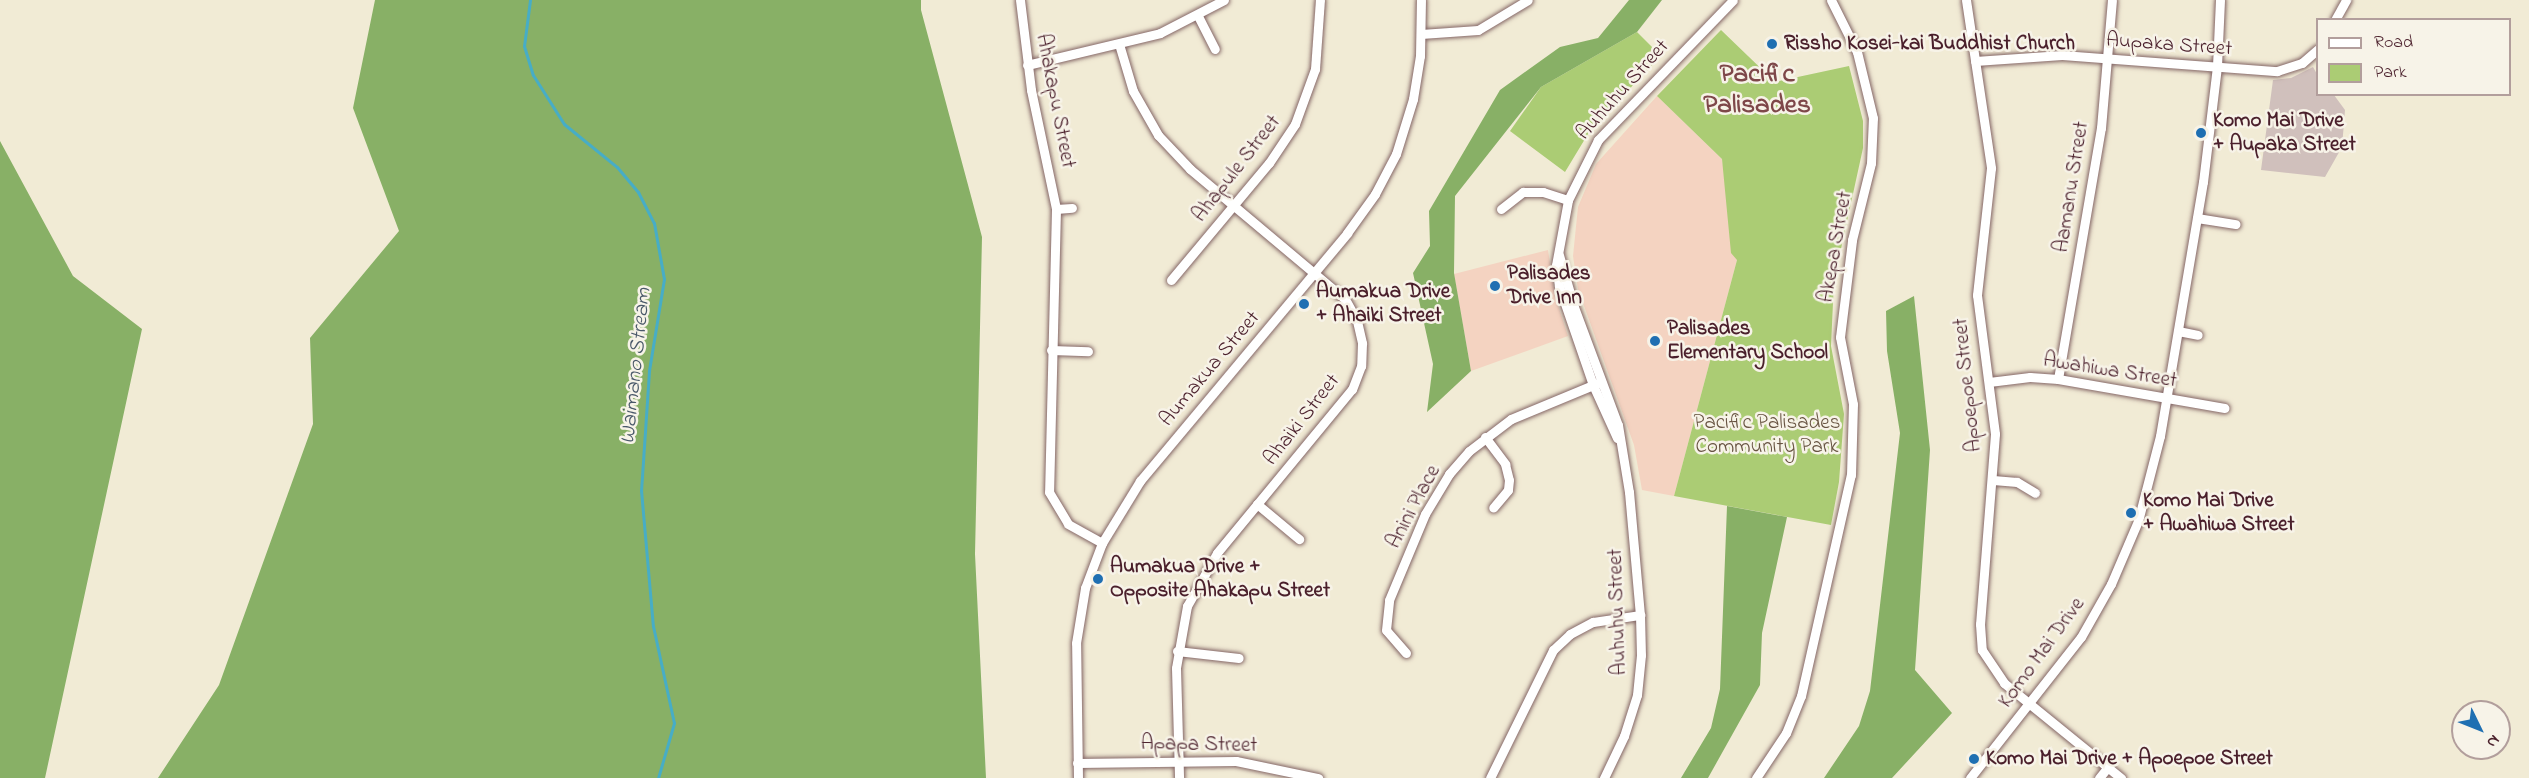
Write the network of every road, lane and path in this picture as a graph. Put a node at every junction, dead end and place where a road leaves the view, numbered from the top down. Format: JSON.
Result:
{"nodes":[{"id":1,"x":1020,"y":0,"type":"edge"},
{"id":2,"x":1224,"y":0,"type":"edge"},
{"id":3,"x":1320,"y":0,"type":"edge"},
{"id":4,"x":1421,"y":0,"type":"edge"},
{"id":5,"x":1528,"y":0,"type":"edge"},
{"id":6,"x":1733,"y":0,"type":"edge"},
{"id":7,"x":1831,"y":0,"type":"edge"},
{"id":8,"x":1966,"y":0,"type":"edge"},
{"id":9,"x":2112,"y":0,"type":"edge"},
{"id":10,"x":2220,"y":0,"type":"edge"},
{"id":11,"x":2346,"y":0,"type":"edge"},
{"id":12,"x":1198,"y":16,"type":"junction"},
{"id":13,"x":2336,"y":18,"type":"edge"},
{"id":14,"x":1420,"y":34,"type":"junction"},
{"id":15,"x":1119,"y":44,"type":"junction"},
{"id":16,"x":1215,"y":49,"type":"dead end"},
{"id":17,"x":2316,"y":51,"type":"edge"},
{"id":18,"x":2108,"y":58,"type":"junction"},
{"id":19,"x":1975,"y":61,"type":"junction"},
{"id":20,"x":1027,"y":65,"type":"junction"},
{"id":21,"x":2217,"y":66,"type":"junction"},
{"id":22,"x":1568,"y":200,"type":"junction"},
{"id":23,"x":1233,"y":205,"type":"junction"},
{"id":24,"x":1072,"y":208,"type":"dead end"},
{"id":25,"x":1056,"y":209,"type":"junction"},
{"id":26,"x":1501,"y":209,"type":"dead end"},
{"id":27,"x":2197,"y":218,"type":"junction"},
{"id":28,"x":2236,"y":224,"type":"dead end"},
{"id":29,"x":1559,"y":255,"type":"junction"},
{"id":30,"x":1314,"y":272,"type":"junction"},
{"id":31,"x":1171,"y":279,"type":"dead end"},
{"id":32,"x":2178,"y":331,"type":"junction"},
{"id":33,"x":2198,"y":335,"type":"dead end"},
{"id":34,"x":1051,"y":350,"type":"junction"},
{"id":35,"x":1088,"y":351,"type":"dead end"},
{"id":36,"x":2058,"y":379,"type":"junction"},
{"id":37,"x":1603,"y":381,"type":"junction"},
{"id":38,"x":1989,"y":382,"type":"junction"},
{"id":39,"x":1593,"y":385,"type":"junction"},
{"id":40,"x":2166,"y":398,"type":"junction"},
{"id":41,"x":2224,"y":408,"type":"dead end"},
{"id":42,"x":1485,"y":437,"type":"junction"},
{"id":43,"x":1618,"y":440,"type":"junction"},
{"id":44,"x":1993,"y":480,"type":"junction"},
{"id":45,"x":2035,"y":492,"type":"dead end"},
{"id":46,"x":1257,"y":504,"type":"junction"},
{"id":47,"x":1493,"y":508,"type":"dead end"},
{"id":48,"x":1299,"y":539,"type":"dead end"},
{"id":49,"x":1102,"y":543,"type":"junction"},
{"id":50,"x":1640,"y":615,"type":"junction"},
{"id":51,"x":1177,"y":651,"type":"junction"},
{"id":52,"x":1406,"y":653,"type":"dead end"},
{"id":53,"x":1239,"y":658,"type":"dead end"},
{"id":54,"x":2029,"y":704,"type":"junction"},
{"id":55,"x":1178,"y":761,"type":"junction"},
{"id":56,"x":1077,"y":763,"type":"junction"},
{"id":57,"x":2108,"y":768,"type":"junction"},
{"id":58,"x":1078,"y":778,"type":"edge"},
{"id":59,"x":1179,"y":778,"type":"edge"},
{"id":60,"x":1318,"y":778,"type":"edge"},
{"id":61,"x":1490,"y":778,"type":"edge"},
{"id":62,"x":1604,"y":778,"type":"edge"},
{"id":63,"x":1756,"y":778,"type":"edge"},
{"id":64,"x":1970,"y":778,"type":"edge"},
{"id":65,"x":2099,"y":778,"type":"edge"},
{"id":66,"x":2121,"y":778,"type":"edge"}],
"edges":[{"from":1,"to":20,"type":"street","name":"Ahakapu Street"},
{"from":2,"to":12,"type":"street"},
{"from":3,"to":23,"type":"street","name":"Ahapule Street"},
{"from":4,"to":14,"type":"street","name":"Aumakua Street"},
{"from":5,"to":14,"type":"street"},
{"from":6,"to":22,"type":"street","name":"Auhuhu Street"},
{"from":7,"to":63,"type":"street","name":"Akepa Street"},
{"from":8,"to":19,"type":"street","name":"Apoepoe Street"},
{"from":9,"to":18,"type":"street","name":"Aamanu Street"},
{"from":10,"to":21,"type":"street","name":"Komo Mai Drive"},
{"from":11,"to":13,"type":"street"},
{"from":12,"to":15,"type":"street"},
{"from":12,"to":16,"type":"street"},
{"from":14,"to":30,"type":"street","name":"Aumakua Street"},
{"from":15,"to":20,"type":"street"},
{"from":15,"to":23,"type":"street","name":"Ahaiki Street"},
{"from":17,"to":21,"type":"street","name":"Aupaka Street"},
{"from":18,"to":19,"type":"street","name":"Aupaka Street"},
{"from":18,"to":21,"type":"street","name":"Aupaka Street"},
{"from":18,"to":36,"type":"street","name":"Aamanu Street"},
{"from":19,"to":38,"type":"street","name":"Apoepoe Street"},
{"from":20,"to":25,"type":"street","name":"Ahakapu Street"},
{"from":21,"to":27,"type":"street","name":"Komo Mai Drive"},
{"from":22,"to":26,"type":"street"},
{"from":22,"to":29,"type":"street","name":"Auhuhu Street"},
{"from":23,"to":30,"type":"street","name":"Ahaiki Street"},
{"from":23,"to":31,"type":"street","name":"Ahapule Street"},
{"from":24,"to":25,"type":"street"},
{"from":25,"to":34,"type":"street","name":"Ahakapu Street"},
{"from":27,"to":28,"type":"street"},
{"from":27,"to":32,"type":"street","name":"Komo Mai Drive"},
{"from":29,"to":37,"type":"street","name":"Auhuhu Street"},
{"from":29,"to":39,"type":"street","name":"Auhuhu Street"},
{"from":30,"to":46,"type":"street","name":"Ahaiki Street"},
{"from":30,"to":49,"type":"street","name":"Aumakua Street"},
{"from":32,"to":33,"type":"street"},
{"from":32,"to":40,"type":"street","name":"Komo Mai Drive"},
{"from":34,"to":35,"type":"street"},
{"from":34,"to":49,"type":"street","name":"Ahakapu Street"},
{"from":36,"to":38,"type":"street","name":"Awahiwa Street"},
{"from":36,"to":40,"type":"street","name":"Awahiwa Street"},
{"from":37,"to":39,"type":"street","name":"Anini Place"},
{"from":37,"to":43,"type":"street","name":"Auhuhu Street"},
{"from":38,"to":44,"type":"street","name":"Apoepoe Street"},
{"from":39,"to":42,"type":"street","name":"Anini Place"},
{"from":39,"to":43,"type":"street","name":"Auhuhu Street"},
{"from":40,"to":41,"type":"street","name":"Awahiwa Street"},
{"from":40,"to":54,"type":"street","name":"Komo Mai Drive"},
{"from":42,"to":47,"type":"street"},
{"from":42,"to":52,"type":"street","name":"Anini Place"},
{"from":43,"to":50,"type":"street","name":"Auhuhu Street"},
{"from":44,"to":45,"type":"street"},
{"from":44,"to":54,"type":"street","name":"Apoepoe Street"},
{"from":46,"to":48,"type":"street"},
{"from":46,"to":51,"type":"street","name":"Ahaiki Street"},
{"from":49,"to":56,"type":"street","name":"Aumakua Street"},
{"from":50,"to":61,"type":"street"},
{"from":50,"to":62,"type":"street","name":"Auhuhu Street"},
{"from":51,"to":53,"type":"street"},
{"from":51,"to":55,"type":"street","name":"Ahaiki Street"},
{"from":54,"to":57,"type":"street","name":"Apoepoe Street"},
{"from":54,"to":64,"type":"street","name":"Komo Mai Drive"},
{"from":55,"to":56,"type":"street","name":"Apapa Street"},
{"from":55,"to":59,"type":"street","name":"Ahaiki Street"},
{"from":55,"to":60,"type":"street","name":"Apapa Street"},
{"from":56,"to":58,"type":"street","name":"Aumakua Street"},
{"from":57,"to":65,"type":"street"},
{"from":57,"to":66,"type":"street","name":"Apoepoe Street"}]}
